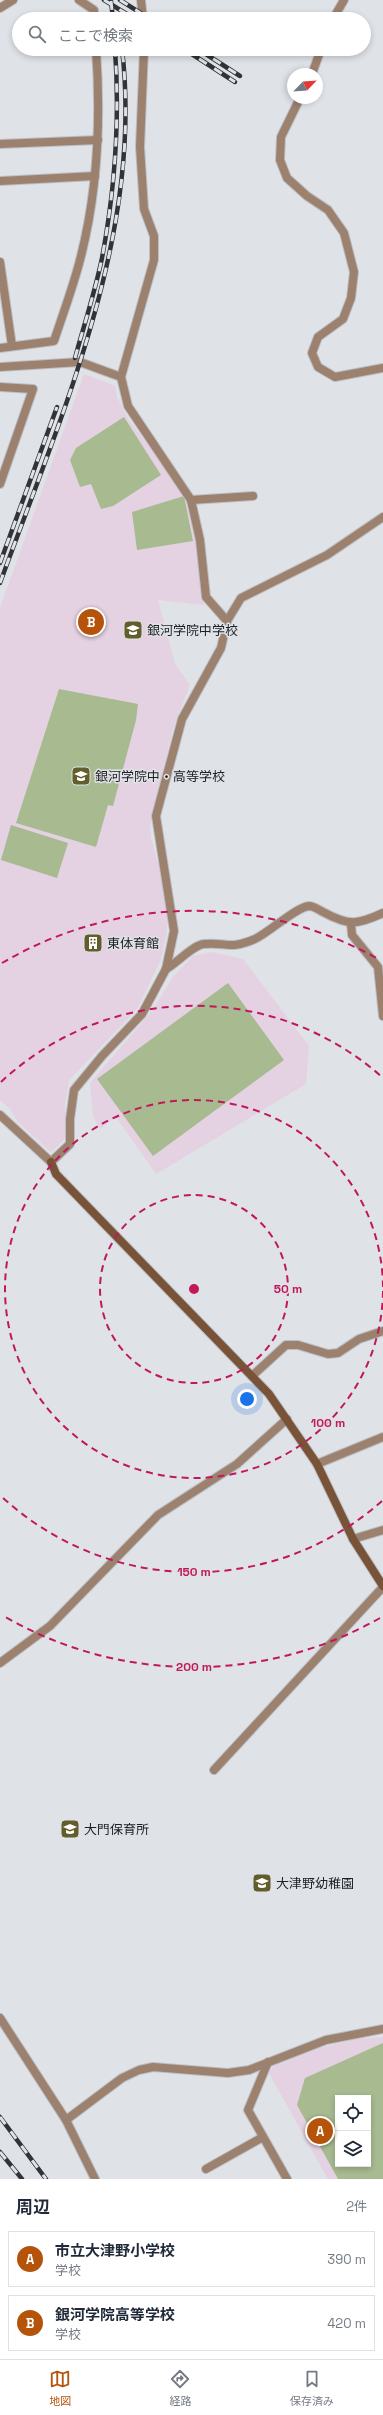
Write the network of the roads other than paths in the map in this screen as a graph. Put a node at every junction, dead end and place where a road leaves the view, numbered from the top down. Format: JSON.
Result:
{"nodes":[{"id":1,"x":13,"y":0,"type":"edge"},
{"id":2,"x":79,"y":0,"type":"edge"},
{"id":3,"x":141,"y":0,"type":"edge"},
{"id":4,"x":344,"y":0,"type":"edge"},
{"id":5,"x":2,"y":4,"type":"edge"},
{"id":6,"x":94,"y":12,"type":"edge"},
{"id":7,"x":142,"y":12,"type":"edge"},
{"id":8,"x":337,"y":12,"type":"edge"},
{"id":9,"x":96,"y":56,"type":"edge"},
{"id":10,"x":144,"y":56,"type":"edge"},
{"id":11,"x":318,"y":56,"type":"edge"},
{"id":12,"x":314,"y":68,"type":"edge"},
{"id":13,"x":297,"y":104,"type":"edge"},
{"id":14,"x":98,"y":140,"type":"junction"},
{"id":15,"x":0,"y":144,"type":"edge"},
{"id":16,"x":95,"y":176,"type":"junction"},
{"id":17,"x":0,"y":181,"type":"edge"},
{"id":18,"x":0,"y":262,"type":"edge"},
{"id":19,"x":12,"y":346,"type":"junction"},
{"id":20,"x":0,"y":348,"type":"edge"},
{"id":21,"x":0,"y":367,"type":"edge"},
{"id":22,"x":383,"y":368,"type":"edge"},
{"id":23,"x":121,"y":377,"type":"junction"},
{"id":24,"x":0,"y":387,"type":"edge"},
{"id":25,"x":0,"y":484,"type":"edge"},
{"id":26,"x":254,"y":496,"type":"dead end"},
{"id":27,"x":191,"y":500,"type":"junction"},
{"id":28,"x":383,"y":517,"type":"edge"},
{"id":29,"x":227,"y":621,"type":"junction"},
{"id":30,"x":383,"y":913,"type":"edge"},
{"id":31,"x":351,"y":924,"type":"junction"},
{"id":32,"x":166,"y":969,"type":"junction"},
{"id":33,"x":383,"y":1016,"type":"edge"},
{"id":34,"x":0,"y":1115,"type":"edge"},
{"id":35,"x":51,"y":1162,"type":"junction"},
{"id":36,"x":383,"y":1331,"type":"edge"},
{"id":37,"x":252,"y":1376,"type":"junction"},
{"id":38,"x":287,"y":1419,"type":"junction"},
{"id":39,"x":383,"y":1437,"type":"edge"},
{"id":40,"x":316,"y":1464,"type":"junction"},
{"id":41,"x":383,"y":1530,"type":"edge"},
{"id":42,"x":353,"y":1539,"type":"junction"},
{"id":43,"x":383,"y":1586,"type":"edge"},
{"id":44,"x":0,"y":1663,"type":"edge"},
{"id":45,"x":214,"y":1770,"type":"dead end"},
{"id":46,"x":0,"y":2018,"type":"edge"},
{"id":47,"x":383,"y":2029,"type":"edge"},
{"id":48,"x":268,"y":2062,"type":"junction"},
{"id":49,"x":66,"y":2120,"type":"junction"},
{"id":50,"x":263,"y":2137,"type":"junction"},
{"id":51,"x":206,"y":2169,"type":"dead end"},
{"id":52,"x":95,"y":2179,"type":"edge"},
{"id":53,"x":288,"y":2179,"type":"edge"}],
"edges":[{"from":1,"to":5,"type":"street"},
{"from":2,"to":6,"type":"street"},
{"from":3,"to":7,"type":"street"},
{"from":4,"to":8,"type":"street"},
{"from":9,"to":14,"type":"street"},
{"from":10,"to":23,"type":"street"},
{"from":11,"to":12,"type":"street"},
{"from":13,"to":22,"type":"street"},
{"from":14,"to":15,"type":"street"},
{"from":14,"to":16,"type":"street"},
{"from":16,"to":17,"type":"street"},
{"from":16,"to":19,"type":"street"},
{"from":18,"to":19,"type":"street"},
{"from":19,"to":20,"type":"street"},
{"from":21,"to":23,"type":"street"},
{"from":23,"to":27,"type":"street"},
{"from":24,"to":25,"type":"street"},
{"from":26,"to":27,"type":"street"},
{"from":27,"to":29,"type":"street"},
{"from":28,"to":29,"type":"street"},
{"from":29,"to":32,"type":"street"},
{"from":30,"to":31,"type":"street"},
{"from":31,"to":32,"type":"street"},
{"from":31,"to":33,"type":"street"},
{"from":32,"to":35,"type":"street"},
{"from":34,"to":35,"type":"street"},
{"from":35,"to":37,"type":"street"},
{"from":36,"to":37,"type":"street"},
{"from":37,"to":38,"type":"street"},
{"from":38,"to":40,"type":"street"},
{"from":38,"to":44,"type":"street"},
{"from":39,"to":40,"type":"street"},
{"from":40,"to":42,"type":"street"},
{"from":41,"to":42,"type":"street"},
{"from":42,"to":43,"type":"street"},
{"from":43,"to":45,"type":"street"},
{"from":46,"to":49,"type":"street"},
{"from":47,"to":48,"type":"street"},
{"from":48,"to":49,"type":"street"},
{"from":48,"to":50,"type":"street"},
{"from":49,"to":52,"type":"street"},
{"from":50,"to":51,"type":"street"},
{"from":50,"to":53,"type":"street"}]}
